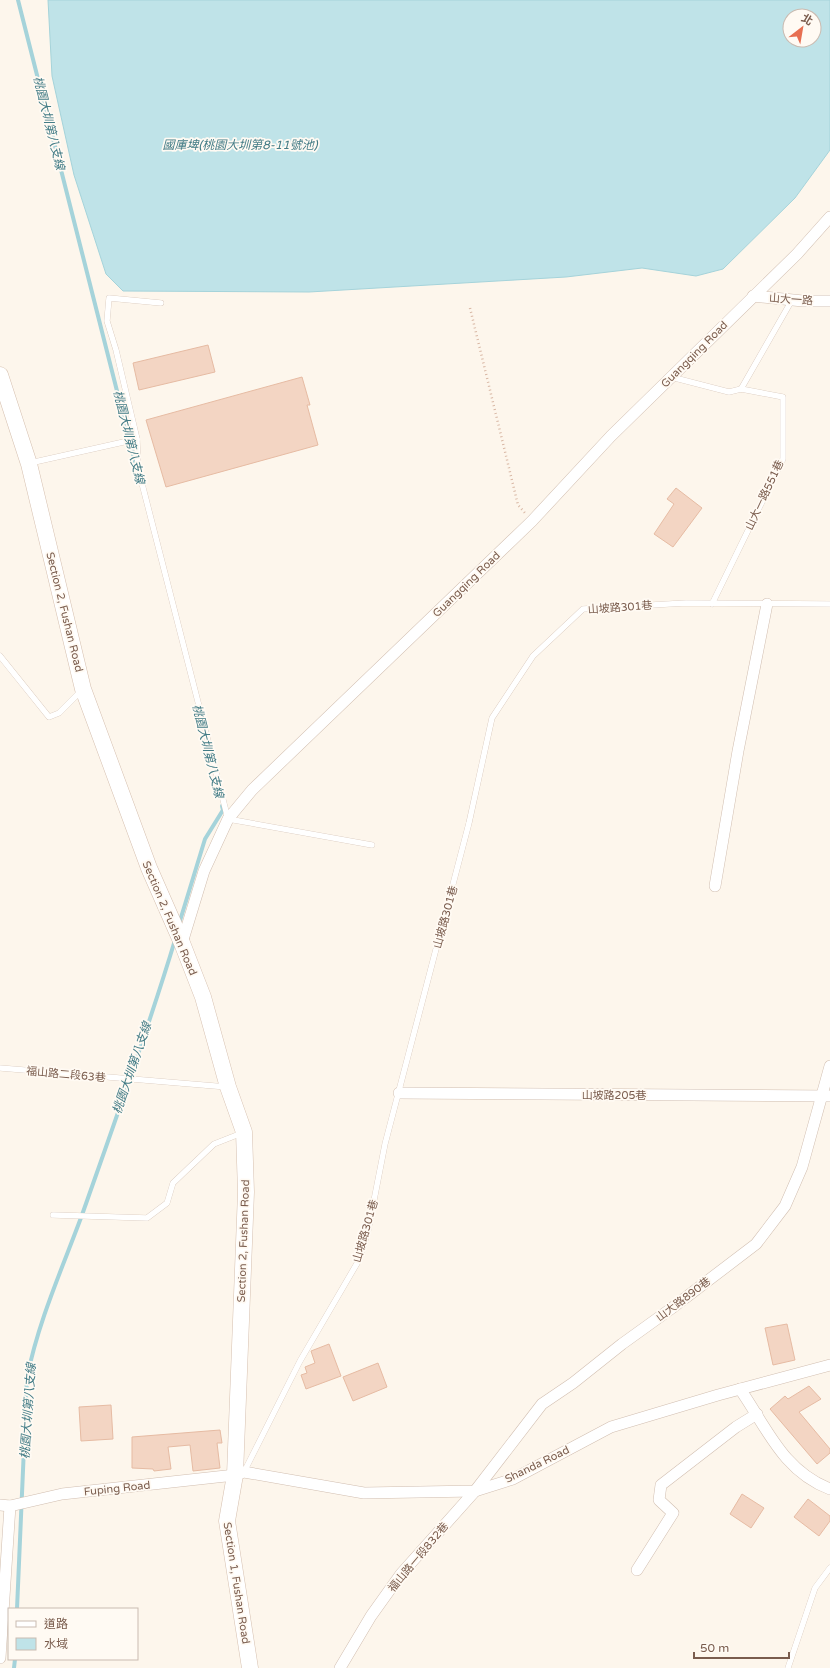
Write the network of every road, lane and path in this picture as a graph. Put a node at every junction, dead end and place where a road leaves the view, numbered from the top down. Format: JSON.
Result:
{"nodes":[{"id":1,"x":830,"y":217,"type":"edge"},
{"id":2,"x":753,"y":296,"type":"junction"},
{"id":3,"x":792,"y":300,"type":"junction"},
{"id":4,"x":830,"y":301,"type":"edge"},
{"id":5,"x":161,"y":303,"type":"dead end"},
{"id":6,"x":470,"y":308,"type":"dead end"},
{"id":7,"x":0,"y":375,"type":"edge"},
{"id":8,"x":671,"y":377,"type":"junction"},
{"id":9,"x":741,"y":389,"type":"junction"},
{"id":10,"x":137,"y":439,"type":"junction"},
{"id":11,"x":28,"y":464,"type":"junction"},
{"id":12,"x":532,"y":521,"type":"junction"},
{"id":13,"x":712,"y":604,"type":"junction"},
{"id":14,"x":767,"y":604,"type":"junction"},
{"id":15,"x":830,"y":604,"type":"edge"},
{"id":16,"x":0,"y":656,"type":"edge"},
{"id":17,"x":83,"y":689,"type":"junction"},
{"id":18,"x":228,"y":819,"type":"junction"},
{"id":19,"x":372,"y":845,"type":"dead end"},
{"id":20,"x":715,"y":886,"type":"dead end"},
{"id":21,"x":182,"y":943,"type":"junction"},
{"id":22,"x":830,"y":1066,"type":"edge"},
{"id":23,"x":0,"y":1068,"type":"edge"},
{"id":24,"x":228,"y":1087,"type":"junction"},
{"id":25,"x":399,"y":1093,"type":"junction"},
{"id":26,"x":826,"y":1096,"type":"edge"},
{"id":27,"x":244,"y":1132,"type":"junction"},
{"id":28,"x":54,"y":1215,"type":"dead end"},
{"id":29,"x":830,"y":1365,"type":"edge"},
{"id":30,"x":740,"y":1389,"type":"junction"},
{"id":31,"x":757,"y":1414,"type":"junction"},
{"id":32,"x":239,"y":1473,"type":"junction"},
{"id":33,"x":830,"y":1489,"type":"edge"},
{"id":34,"x":475,"y":1491,"type":"junction"},
{"id":35,"x":5,"y":1506,"type":"edge"},
{"id":36,"x":830,"y":1568,"type":"edge"},
{"id":37,"x":637,"y":1570,"type":"dead end"},
{"id":38,"x":0,"y":1658,"type":"edge"},
{"id":39,"x":250,"y":1668,"type":"edge"},
{"id":40,"x":340,"y":1668,"type":"edge"},
{"id":41,"x":788,"y":1668,"type":"edge"}],
"edges":[{"from":1,"to":2,"type":"street","name":"Guangqing Road"},
{"from":2,"to":3,"type":"street","name":"山大一路"},
{"from":2,"to":8,"type":"street","name":"Guangqing Road"},
{"from":3,"to":4,"type":"street","name":"山大一路"},
{"from":3,"to":9,"type":"lane"},
{"from":5,"to":10,"type":"lane"},
{"from":6,"to":12,"type":"path"},
{"from":7,"to":11,"type":"street","name":"Section 2, Fushan Road"},
{"from":8,"to":9,"type":"lane","name":"山大一路551巷"},
{"from":8,"to":12,"type":"street","name":"Guangqing Road"},
{"from":9,"to":13,"type":"lane","name":"山大一路551巷"},
{"from":10,"to":11,"type":"lane"},
{"from":10,"to":18,"type":"lane"},
{"from":11,"to":17,"type":"street","name":"Section 2, Fushan Road"},
{"from":12,"to":18,"type":"street","name":"Guangqing Road"},
{"from":13,"to":14,"type":"lane","name":"山坡路301巷"},
{"from":13,"to":25,"type":"lane","name":"山坡路301巷"},
{"from":14,"to":15,"type":"lane","name":"山坡路301巷"},
{"from":14,"to":20,"type":"street"},
{"from":16,"to":17,"type":"lane"},
{"from":17,"to":21,"type":"street","name":"Section 2, Fushan Road"},
{"from":18,"to":19,"type":"lane"},
{"from":18,"to":21,"type":"street","name":"Guangqing Road"},
{"from":21,"to":24,"type":"street","name":"Section 2, Fushan Road"},
{"from":22,"to":26,"type":"street","name":"山大路890巷"},
{"from":23,"to":24,"type":"lane","name":"福山路二段63巷"},
{"from":24,"to":27,"type":"street","name":"Section 2, Fushan Road"},
{"from":25,"to":26,"type":"street","name":"山坡路205巷"},
{"from":25,"to":32,"type":"lane","name":"山坡路301巷"},
{"from":26,"to":34,"type":"street","name":"山大路890巷"},
{"from":27,"to":28,"type":"lane"},
{"from":27,"to":32,"type":"street","name":"Section 2, Fushan Road"},
{"from":29,"to":30,"type":"street","name":"Shanda Road"},
{"from":30,"to":31,"type":"street"},
{"from":30,"to":34,"type":"street","name":"Shanda Road"},
{"from":31,"to":33,"type":"street"},
{"from":31,"to":37,"type":"street"},
{"from":32,"to":34,"type":"street","name":"Shanda Road"},
{"from":32,"to":35,"type":"street","name":"Fuping Road"},
{"from":32,"to":39,"type":"street","name":"Section 1, Fushan Road"},
{"from":34,"to":40,"type":"street","name":"福山路一段832巷"},
{"from":35,"to":38,"type":"street"},
{"from":36,"to":41,"type":"lane"}]}
